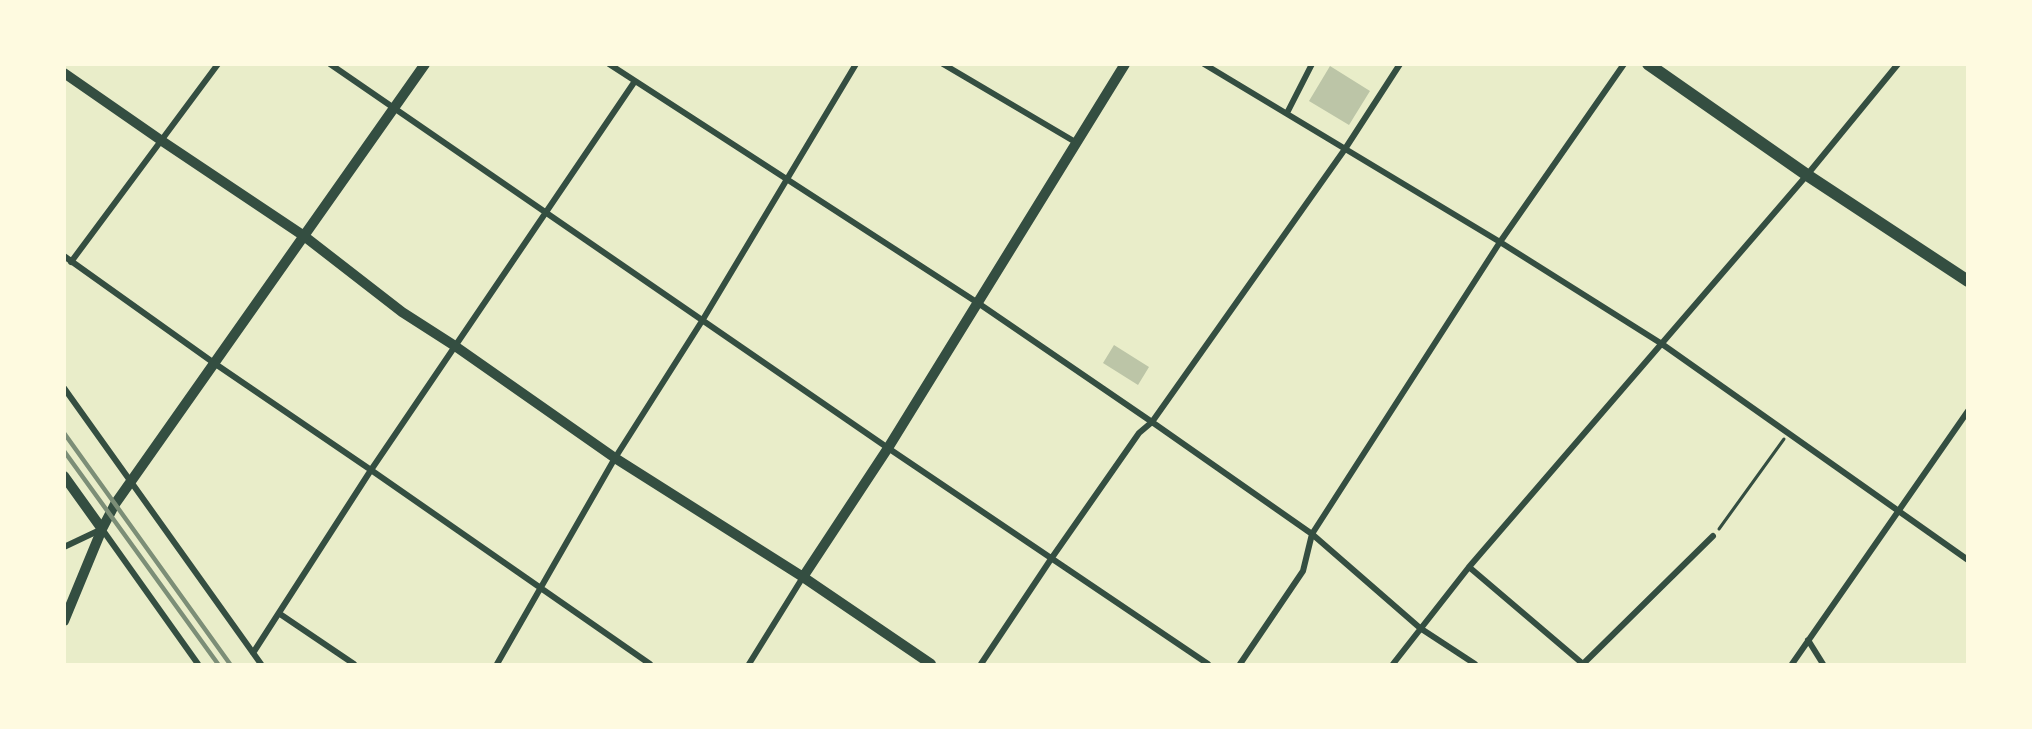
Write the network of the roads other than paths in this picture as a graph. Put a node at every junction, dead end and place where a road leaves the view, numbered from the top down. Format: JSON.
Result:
{"nodes":[{"id":1,"x":218,"y":64,"type":"edge"},
{"id":2,"x":330,"y":64,"type":"edge"},
{"id":3,"x":425,"y":64,"type":"edge"},
{"id":4,"x":609,"y":64,"type":"edge"},
{"id":5,"x":856,"y":64,"type":"edge"},
{"id":6,"x":943,"y":64,"type":"edge"},
{"id":7,"x":1125,"y":64,"type":"edge"},
{"id":8,"x":1204,"y":64,"type":"edge"},
{"id":9,"x":1312,"y":64,"type":"edge"},
{"id":10,"x":1400,"y":64,"type":"edge"},
{"id":11,"x":1624,"y":64,"type":"edge"},
{"id":12,"x":1648,"y":64,"type":"edge"},
{"id":13,"x":1898,"y":64,"type":"edge"},
{"id":14,"x":64,"y":73,"type":"edge"},
{"id":15,"x":635,"y":81,"type":"junction"},
{"id":16,"x":395,"y":108,"type":"junction"},
{"id":17,"x":1287,"y":113,"type":"junction"},
{"id":18,"x":162,"y":141,"type":"junction"},
{"id":19,"x":1077,"y":143,"type":"junction"},
{"id":20,"x":1344,"y":149,"type":"junction"},
{"id":21,"x":1807,"y":175,"type":"junction"},
{"id":22,"x":786,"y":180,"type":"junction"},
{"id":23,"x":546,"y":212,"type":"junction"},
{"id":24,"x":304,"y":236,"type":"junction"},
{"id":25,"x":1500,"y":242,"type":"junction"},
{"id":26,"x":64,"y":256,"type":"edge"},
{"id":27,"x":71,"y":262,"type":"junction"},
{"id":28,"x":1968,"y":281,"type":"edge"},
{"id":29,"x":978,"y":303,"type":"junction"},
{"id":30,"x":702,"y":321,"type":"junction"},
{"id":31,"x":1662,"y":345,"type":"junction"},
{"id":32,"x":455,"y":346,"type":"junction"},
{"id":33,"x":214,"y":363,"type":"junction"},
{"id":34,"x":64,"y":388,"type":"edge"},
{"id":35,"x":1968,"y":411,"type":"edge"},
{"id":36,"x":1152,"y":422,"type":"junction"},
{"id":37,"x":888,"y":448,"type":"junction"},
{"id":38,"x":615,"y":458,"type":"junction"},
{"id":39,"x":371,"y":470,"type":"junction"},
{"id":40,"x":64,"y":476,"type":"edge"},
{"id":41,"x":131,"y":481,"type":"junction"},
{"id":42,"x":1897,"y":510,"type":"junction"},
{"id":43,"x":102,"y":529,"type":"junction"},
{"id":44,"x":1312,"y":534,"type":"junction"},
{"id":45,"x":1713,"y":536,"type":"road end"},
{"id":46,"x":64,"y":547,"type":"edge"},
{"id":47,"x":1051,"y":559,"type":"junction"},
{"id":48,"x":1968,"y":560,"type":"edge"},
{"id":49,"x":1470,"y":567,"type":"junction"},
{"id":50,"x":803,"y":578,"type":"junction"},
{"id":51,"x":541,"y":588,"type":"junction"},
{"id":52,"x":280,"y":614,"type":"junction"},
{"id":53,"x":64,"y":621,"type":"edge"},
{"id":54,"x":1420,"y":628,"type":"junction"},
{"id":55,"x":1808,"y":640,"type":"junction"},
{"id":56,"x":253,"y":653,"type":"junction"},
{"id":57,"x":198,"y":664,"type":"edge"},
{"id":58,"x":261,"y":664,"type":"edge"},
{"id":59,"x":354,"y":664,"type":"edge"},
{"id":60,"x":497,"y":664,"type":"edge"},
{"id":61,"x":650,"y":664,"type":"edge"},
{"id":62,"x":749,"y":664,"type":"edge"},
{"id":63,"x":931,"y":664,"type":"edge"},
{"id":64,"x":981,"y":664,"type":"edge"},
{"id":65,"x":1208,"y":664,"type":"edge"},
{"id":66,"x":1240,"y":664,"type":"edge"},
{"id":67,"x":1393,"y":664,"type":"edge"},
{"id":68,"x":1475,"y":664,"type":"edge"},
{"id":69,"x":1792,"y":664,"type":"edge"},
{"id":70,"x":1823,"y":664,"type":"edge"}],
"edges":[{"from":1,"to":18,"type":"street"},
{"from":2,"to":16,"type":"street"},
{"from":3,"to":16,"type":"street"},
{"from":4,"to":15,"type":"street"},
{"from":5,"to":22,"type":"street"},
{"from":6,"to":19,"type":"street"},
{"from":7,"to":19,"type":"street"},
{"from":8,"to":17,"type":"street"},
{"from":9,"to":17,"type":"street"},
{"from":10,"to":20,"type":"street"},
{"from":11,"to":25,"type":"street"},
{"from":12,"to":21,"type":"main road"},
{"from":13,"to":21,"type":"street"},
{"from":14,"to":18,"type":"street"},
{"from":15,"to":22,"type":"street"},
{"from":15,"to":23,"type":"street"},
{"from":16,"to":23,"type":"street"},
{"from":16,"to":24,"type":"street"},
{"from":17,"to":20,"type":"street"},
{"from":18,"to":24,"type":"street"},
{"from":18,"to":27,"type":"street"},
{"from":19,"to":29,"type":"street"},
{"from":20,"to":25,"type":"street"},
{"from":20,"to":36,"type":"street"},
{"from":21,"to":28,"type":"main road"},
{"from":21,"to":31,"type":"street"},
{"from":22,"to":29,"type":"street"},
{"from":22,"to":30,"type":"street"},
{"from":23,"to":30,"type":"street"},
{"from":23,"to":32,"type":"street"},
{"from":24,"to":32,"type":"street"},
{"from":24,"to":33,"type":"street"},
{"from":25,"to":31,"type":"street"},
{"from":25,"to":44,"type":"street"},
{"from":26,"to":27,"type":"street"},
{"from":27,"to":33,"type":"street"},
{"from":29,"to":36,"type":"street"},
{"from":29,"to":37,"type":"street"},
{"from":30,"to":37,"type":"street"},
{"from":30,"to":38,"type":"street"},
{"from":31,"to":42,"type":"street"},
{"from":31,"to":49,"type":"street"},
{"from":32,"to":38,"type":"street"},
{"from":32,"to":39,"type":"street"},
{"from":33,"to":39,"type":"street"},
{"from":33,"to":41,"type":"street"},
{"from":34,"to":41,"type":"street"},
{"from":35,"to":42,"type":"street"},
{"from":36,"to":44,"type":"street"},
{"from":36,"to":47,"type":"street"},
{"from":37,"to":47,"type":"street"},
{"from":37,"to":50,"type":"street"},
{"from":38,"to":50,"type":"street"},
{"from":38,"to":51,"type":"street"},
{"from":39,"to":51,"type":"street"},
{"from":39,"to":52,"type":"street"},
{"from":40,"to":43,"type":"street"},
{"from":41,"to":43,"type":"street"},
{"from":41,"to":56,"type":"street"},
{"from":42,"to":48,"type":"street"},
{"from":42,"to":55,"type":"street"},
{"from":43,"to":46,"type":"street"},
{"from":43,"to":53,"type":"street"},
{"from":43,"to":57,"type":"street"},
{"from":44,"to":54,"type":"street"},
{"from":44,"to":66,"type":"street"},
{"from":45,"to":49,"type":"street"},
{"from":47,"to":64,"type":"street"},
{"from":47,"to":65,"type":"street"},
{"from":49,"to":54,"type":"street"},
{"from":50,"to":62,"type":"street"},
{"from":50,"to":63,"type":"street"},
{"from":51,"to":60,"type":"street"},
{"from":51,"to":61,"type":"street"},
{"from":52,"to":56,"type":"street"},
{"from":52,"to":59,"type":"street"},
{"from":54,"to":67,"type":"street"},
{"from":54,"to":68,"type":"street"},
{"from":55,"to":69,"type":"street"},
{"from":55,"to":70,"type":"street"},
{"from":56,"to":58,"type":"street"}]}
